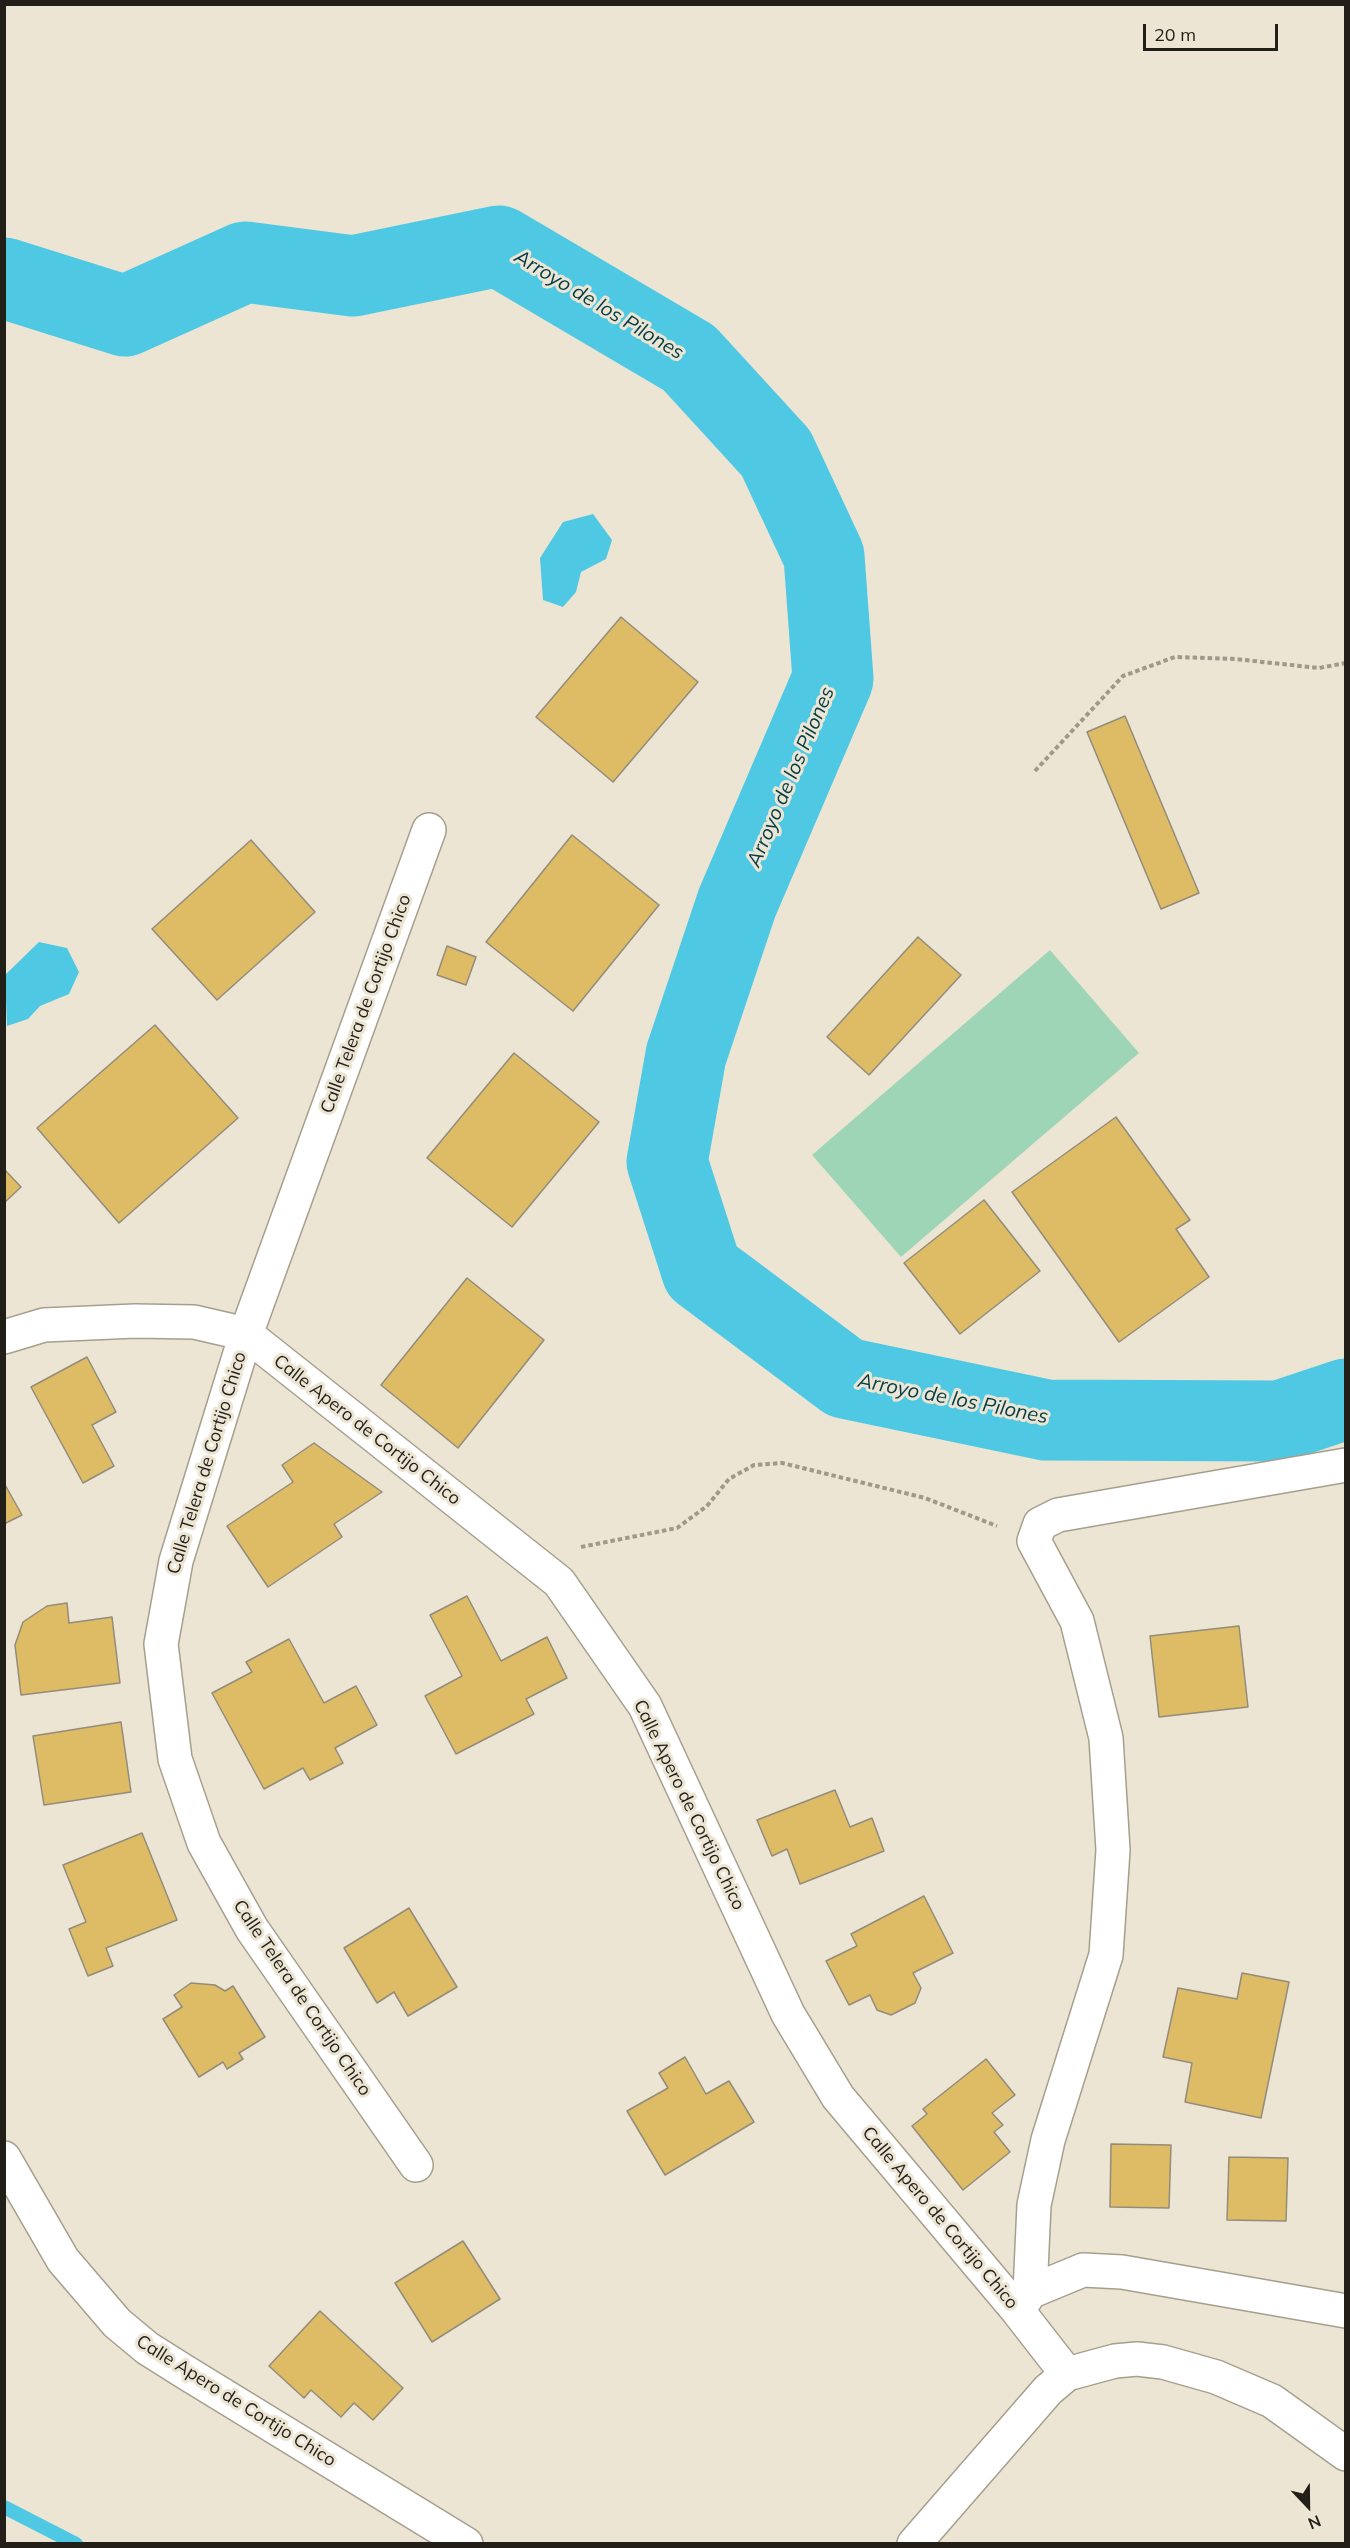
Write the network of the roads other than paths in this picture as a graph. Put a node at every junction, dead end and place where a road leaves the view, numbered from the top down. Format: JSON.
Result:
{"nodes":[{"id":1,"x":429,"y":830,"type":"dead end"},
{"id":2,"x":246,"y":1334,"type":"junction"},
{"id":3,"x":4,"y":1337,"type":"edge"},
{"id":4,"x":1346,"y":1465,"type":"edge"},
{"id":5,"x":4,"y":2158,"type":"edge"},
{"id":6,"x":416,"y":2165,"type":"dead end"},
{"id":7,"x":1024,"y":2301,"type":"junction"},
{"id":8,"x":1346,"y":2311,"type":"edge"},
{"id":9,"x":1067,"y":2374,"type":"junction"},
{"id":10,"x":1346,"y":2454,"type":"edge"},
{"id":11,"x":466,"y":2544,"type":"edge"},
{"id":12,"x":914,"y":2544,"type":"edge"}],
"edges":[{"from":1,"to":2,"type":"street","name":"Calle Telera de Cortijo Chico"},
{"from":2,"to":3,"type":"street","name":"Calle Apero de Cortijo Chico"},
{"from":2,"to":6,"type":"street","name":"Calle Telera de Cortijo Chico"},
{"from":2,"to":7,"type":"street","name":"Calle Apero de Cortijo Chico"},
{"from":4,"to":7,"type":"street"},
{"from":5,"to":11,"type":"street","name":"Calle Apero de Cortijo Chico"},
{"from":7,"to":8,"type":"street"},
{"from":7,"to":9,"type":"street","name":"Calle Apero de Cortijo Chico"},
{"from":9,"to":10,"type":"street"},
{"from":9,"to":12,"type":"street"}]}
